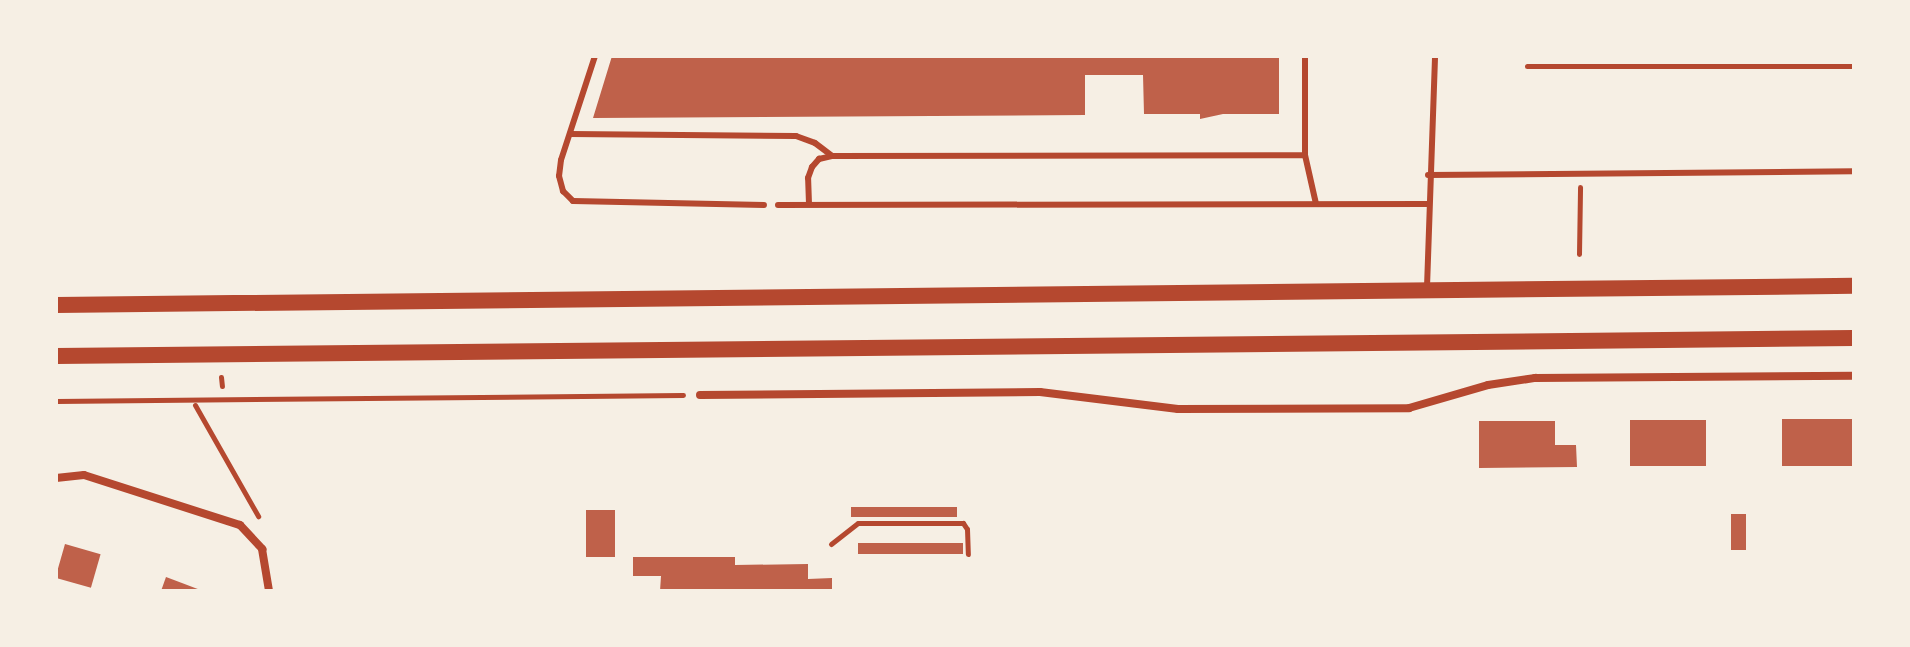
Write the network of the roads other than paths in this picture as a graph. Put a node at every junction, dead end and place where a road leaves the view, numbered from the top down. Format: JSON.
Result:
{"nodes":[{"id":1,"x":595,"y":56,"type":"edge"},
{"id":2,"x":1305,"y":56,"type":"edge"},
{"id":3,"x":1435,"y":56,"type":"edge"},
{"id":4,"x":570,"y":134,"type":"junction"},
{"id":5,"x":1305,"y":155,"type":"junction"},
{"id":6,"x":832,"y":156,"type":"junction"},
{"id":7,"x":1854,"y":171,"type":"edge"},
{"id":8,"x":1428,"y":175,"type":"junction"},
{"id":9,"x":809,"y":204,"type":"junction"},
{"id":10,"x":1316,"y":204,"type":"junction"},
{"id":11,"x":1427,"y":204,"type":"junction"},
{"id":12,"x":764,"y":205,"type":"dead end"},
{"id":13,"x":778,"y":205,"type":"dead end"},
{"id":14,"x":1854,"y":286,"type":"edge"},
{"id":15,"x":1427,"y":291,"type":"junction"},
{"id":16,"x":56,"y":305,"type":"edge"},
{"id":17,"x":1854,"y":338,"type":"edge"},
{"id":18,"x":56,"y":356,"type":"edge"},
{"id":19,"x":1854,"y":376,"type":"edge"},
{"id":20,"x":700,"y":395,"type":"road end"},
{"id":21,"x":56,"y":478,"type":"edge"},
{"id":22,"x":269,"y":591,"type":"edge"}],
"edges":[{"from":1,"to":4,"type":"lane"},
{"from":2,"to":5,"type":"lane"},
{"from":3,"to":8,"type":"lane"},
{"from":4,"to":6,"type":"lane"},
{"from":4,"to":12,"type":"lane"},
{"from":5,"to":6,"type":"lane"},
{"from":5,"to":10,"type":"lane"},
{"from":6,"to":9,"type":"lane"},
{"from":7,"to":8,"type":"lane"},
{"from":8,"to":11,"type":"lane"},
{"from":9,"to":10,"type":"lane"},
{"from":9,"to":13,"type":"lane"},
{"from":10,"to":11,"type":"lane"},
{"from":11,"to":15,"type":"lane"},
{"from":14,"to":15,"type":"main road"},
{"from":15,"to":16,"type":"main road"},
{"from":17,"to":18,"type":"main road"},
{"from":19,"to":20,"type":"street"},
{"from":21,"to":22,"type":"street"}]}
